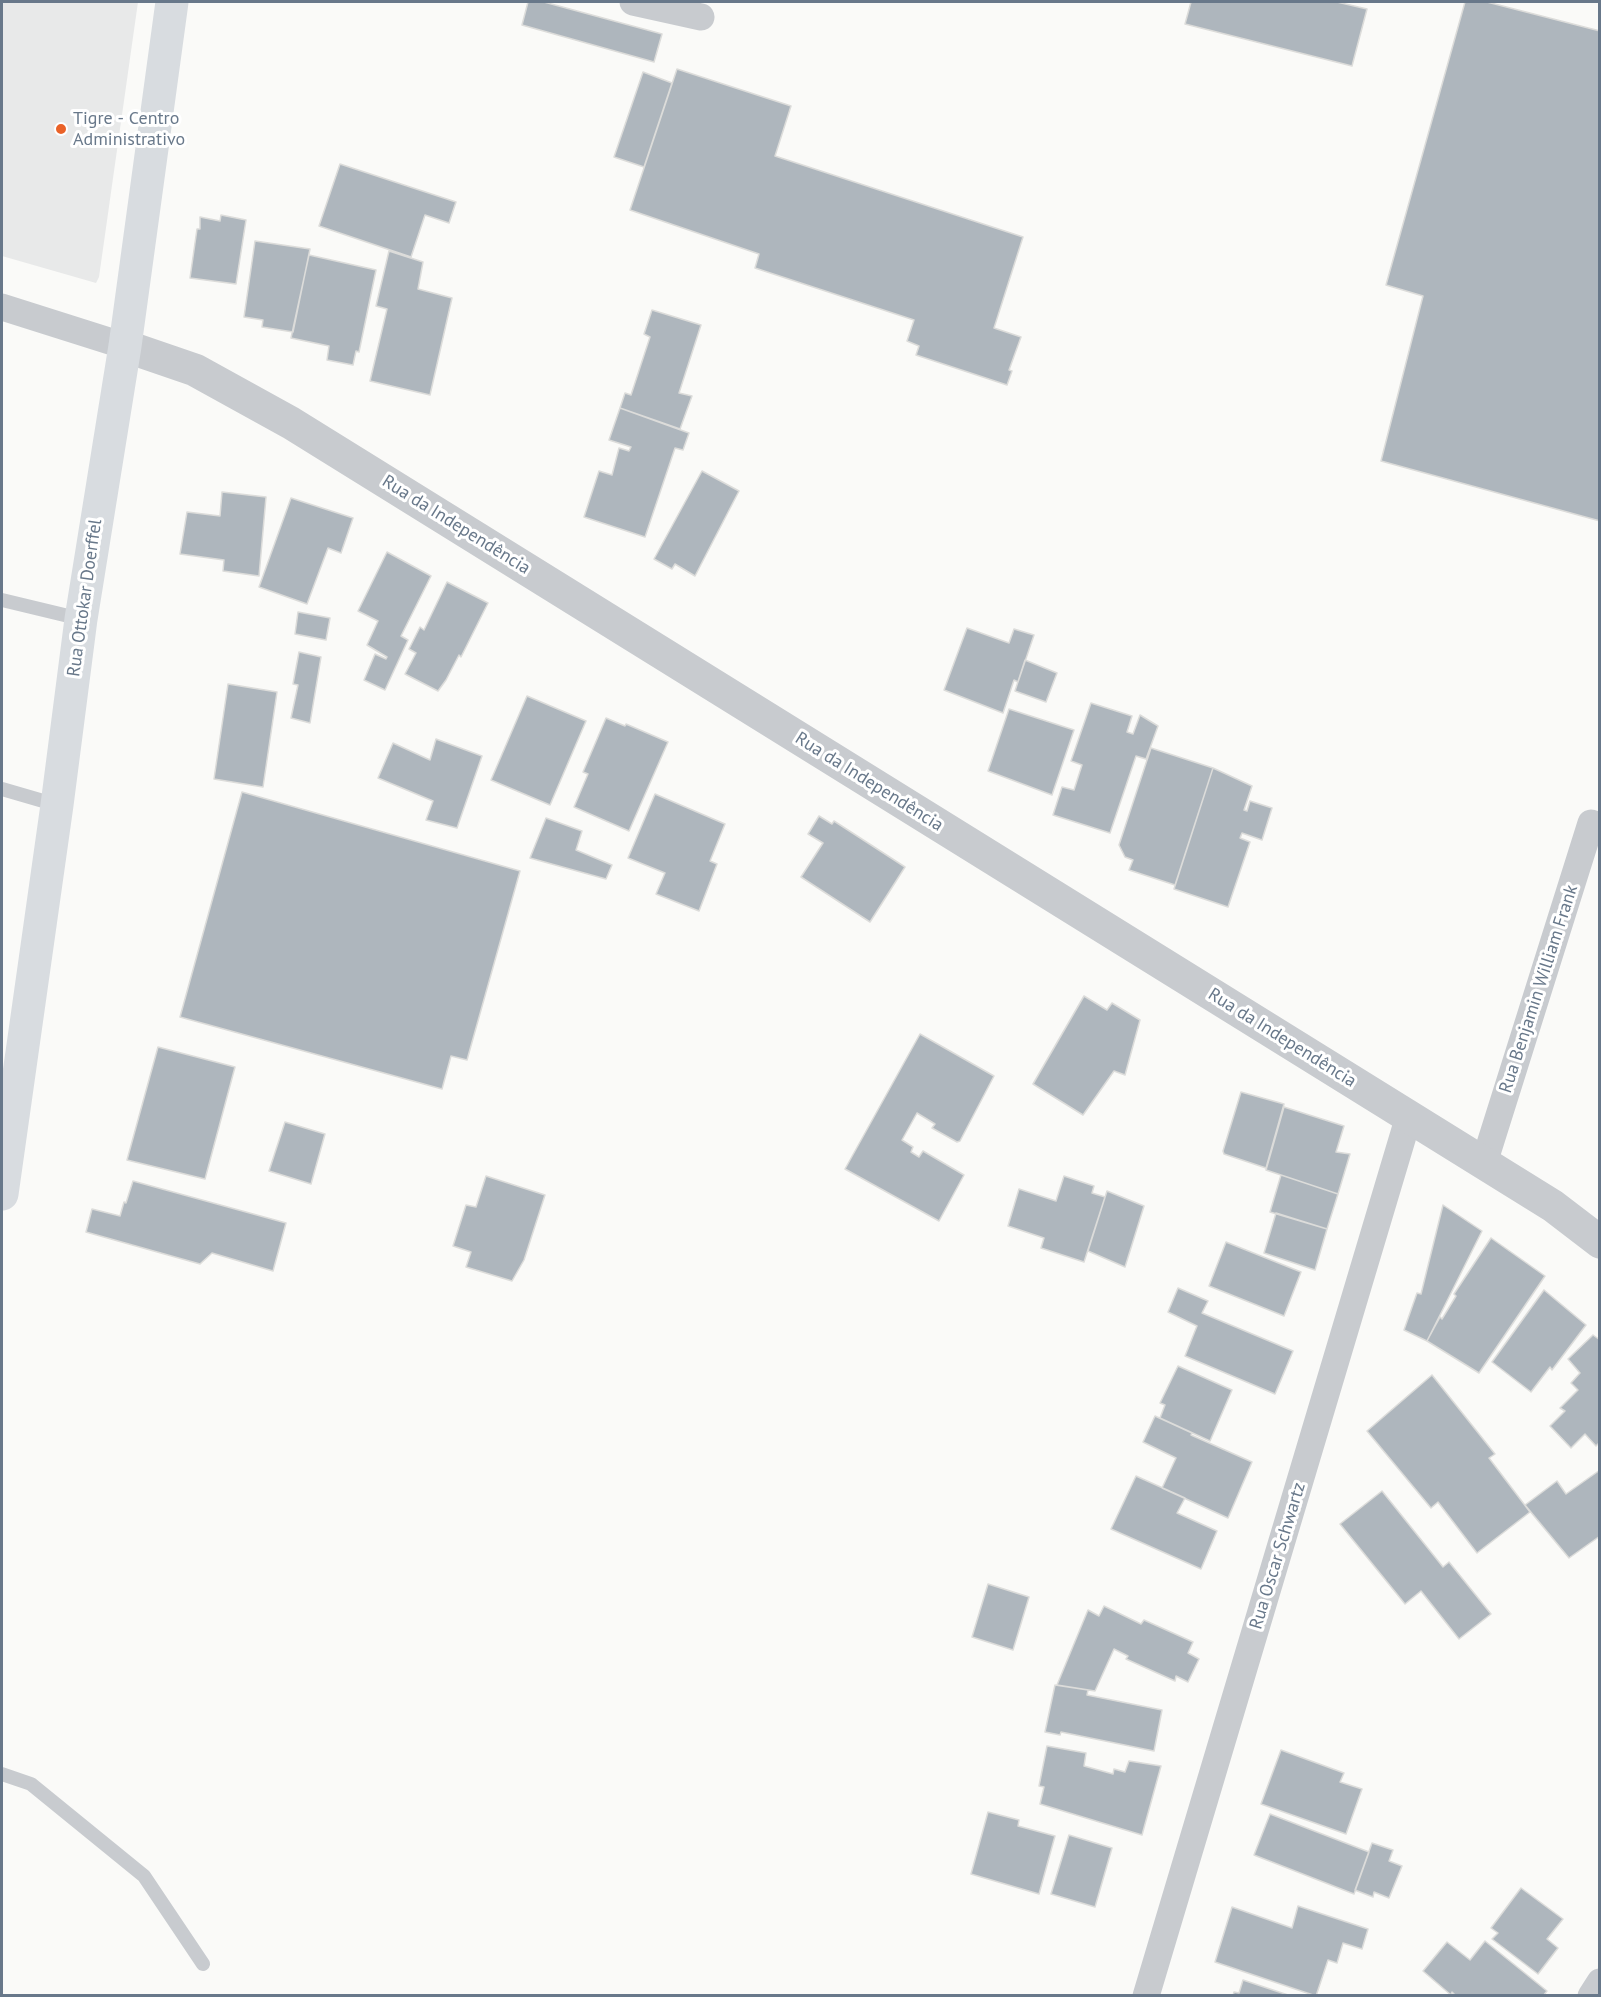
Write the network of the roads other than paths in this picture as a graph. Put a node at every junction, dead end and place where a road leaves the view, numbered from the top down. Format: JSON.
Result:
{"nodes":[{"id":1,"x":172,"y":2,"type":"edge"},
{"id":2,"x":633,"y":2,"type":"edge"},
{"id":3,"x":701,"y":17,"type":"dead end"},
{"id":4,"x":2,"y":307,"type":"edge"},
{"id":5,"x":125,"y":346,"type":"junction"},
{"id":6,"x":2,"y":600,"type":"edge"},
{"id":7,"x":81,"y":619,"type":"junction"},
{"id":8,"x":2,"y":789,"type":"edge"},
{"id":9,"x":57,"y":805,"type":"junction"},
{"id":10,"x":1599,"y":826,"type":"edge"},
{"id":11,"x":1409,"y":1116,"type":"junction"},
{"id":12,"x":1484,"y":1163,"type":"junction"},
{"id":13,"x":2,"y":1194,"type":"edge"},
{"id":14,"x":1599,"y":1242,"type":"edge"},
{"id":15,"x":2,"y":1774,"type":"edge"},
{"id":16,"x":203,"y":1964,"type":"dead end"},
{"id":17,"x":1599,"y":1982,"type":"edge"},
{"id":18,"x":1146,"y":1995,"type":"edge"},
{"id":19,"x":1591,"y":1995,"type":"edge"}],
"edges":[{"from":1,"to":5,"type":"main road","name":"Rua Ottokar Doerffel"},
{"from":2,"to":3,"type":"street"},
{"from":4,"to":5,"type":"street"},
{"from":5,"to":7,"type":"main road","name":"Rua Ottokar Doerffel"},
{"from":5,"to":11,"type":"street","name":"Rua da Independência"},
{"from":6,"to":7,"type":"lane"},
{"from":7,"to":9,"type":"main road","name":"Rua Ottokar Doerffel"},
{"from":8,"to":9,"type":"lane"},
{"from":9,"to":13,"type":"main road","name":"Rua Ottokar Doerffel"},
{"from":10,"to":12,"type":"street","name":"Rua Benjamin William Frank"},
{"from":11,"to":12,"type":"street","name":"Rua da Independência"},
{"from":11,"to":18,"type":"street","name":"Rua Oscar Schwartz"},
{"from":12,"to":14,"type":"street","name":"Rua da Independência"},
{"from":15,"to":16,"type":"lane"},
{"from":17,"to":19,"type":"street"}]}
